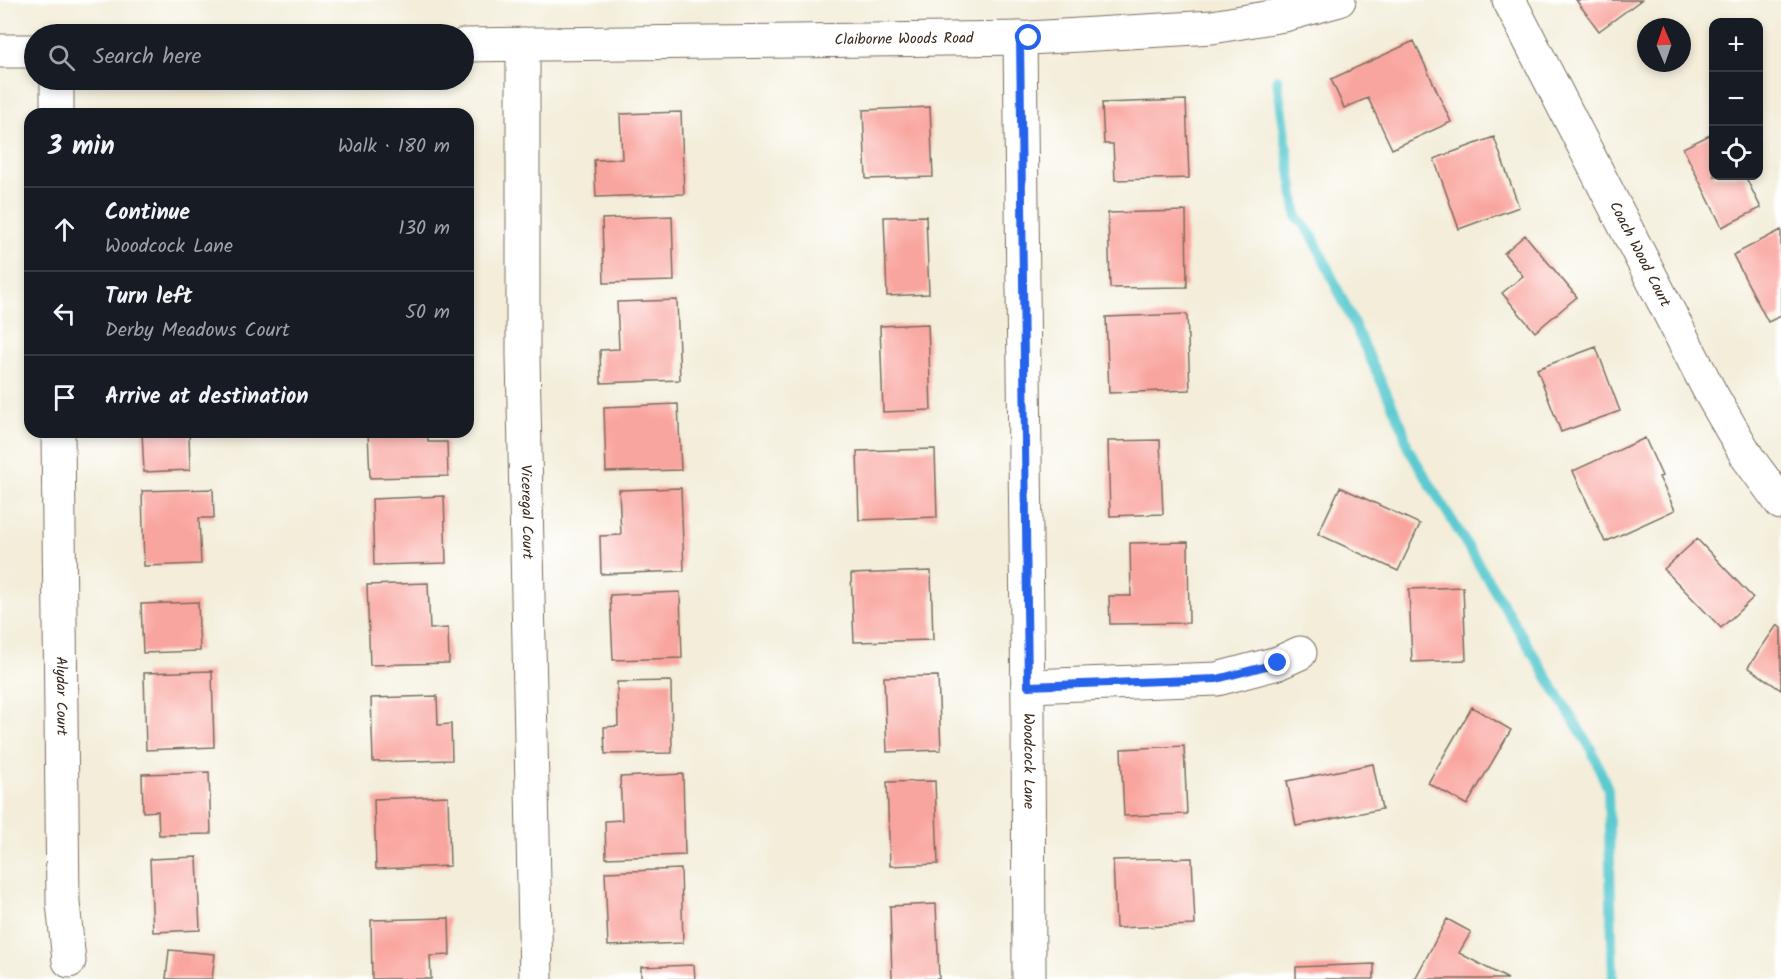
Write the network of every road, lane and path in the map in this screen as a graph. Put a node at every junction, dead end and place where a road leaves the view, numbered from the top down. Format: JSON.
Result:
{"nodes":[{"id":1,"x":1339,"y":0,"type":"edge"},
{"id":2,"x":1509,"y":0,"type":"edge"},
{"id":3,"x":1020,"y":38,"type":"junction"},
{"id":4,"x":523,"y":44,"type":"junction"},
{"id":5,"x":474,"y":45,"type":"edge"},
{"id":6,"x":0,"y":51,"type":"edge"},
{"id":7,"x":24,"y":51,"type":"edge"},
{"id":8,"x":57,"y":90,"type":"edge"},
{"id":9,"x":57,"y":108,"type":"edge"},
{"id":10,"x":58,"y":438,"type":"edge"},
{"id":11,"x":1781,"y":503,"type":"edge"},
{"id":12,"x":1300,"y":654,"type":"dead end"},
{"id":13,"x":1028,"y":686,"type":"junction"},
{"id":14,"x":69,"y":961,"type":"dead end"},
{"id":15,"x":536,"y":979,"type":"edge"},
{"id":16,"x":1029,"y":979,"type":"edge"}],
"edges":[{"from":1,"to":3,"type":"street","name":"Claiborne Woods Road"},
{"from":2,"to":11,"type":"street","name":"Coach Wood Court"},
{"from":3,"to":4,"type":"street","name":"Claiborne Woods Road"},
{"from":3,"to":13,"type":"street","name":"Woodcock Lane"},
{"from":4,"to":5,"type":"street","name":"Claiborne Woods Road"},
{"from":4,"to":15,"type":"street","name":"Viceregal Court"},
{"from":6,"to":7,"type":"street"},
{"from":8,"to":9,"type":"street"},
{"from":10,"to":14,"type":"street","name":"Alydar Court"},
{"from":12,"to":13,"type":"street"},
{"from":13,"to":16,"type":"street","name":"Woodcock Lane"}]}
